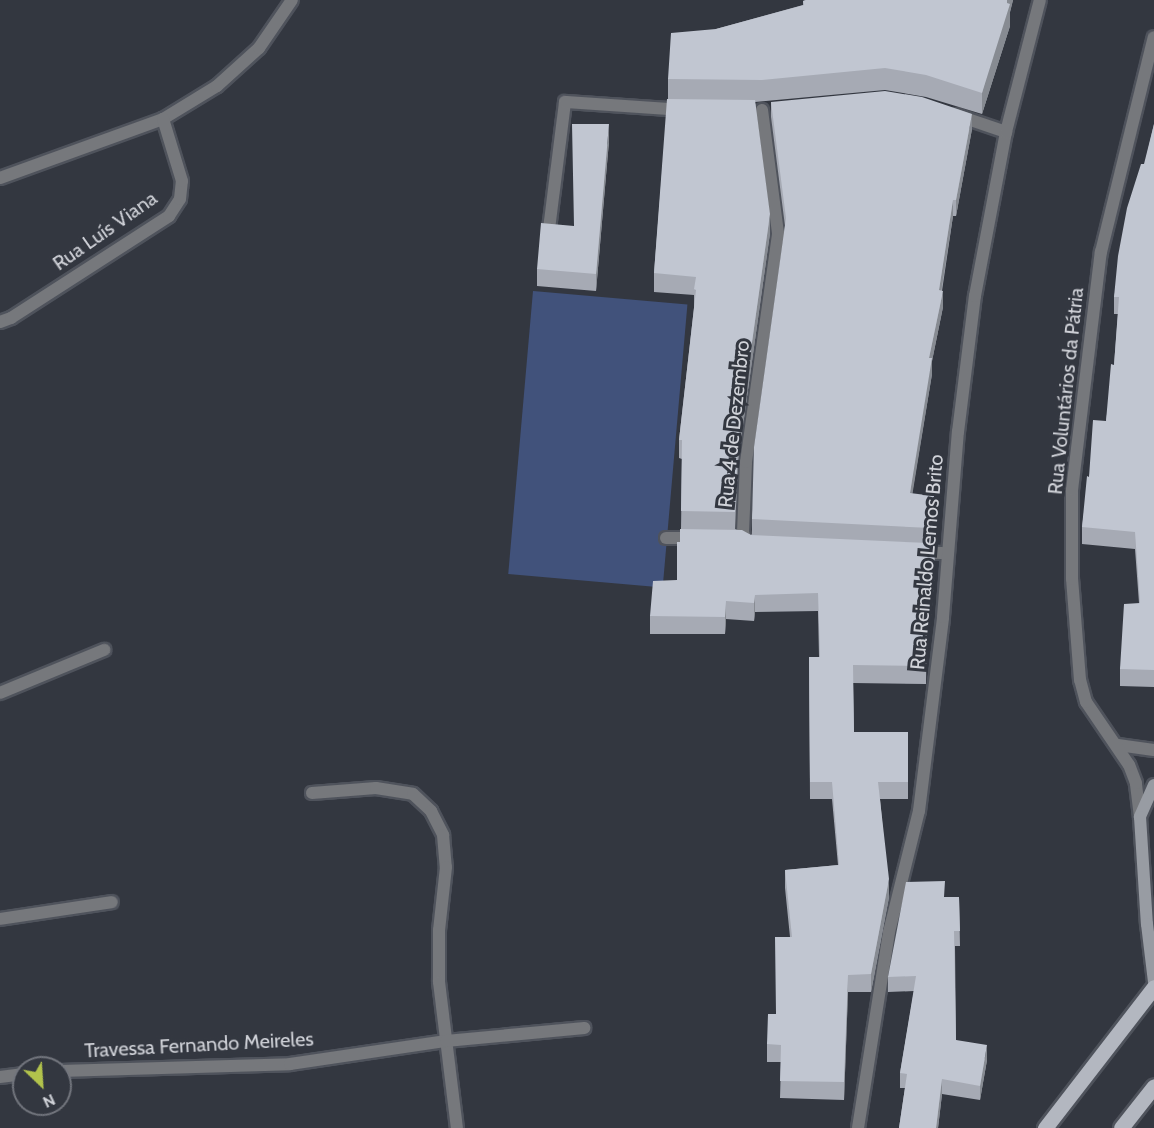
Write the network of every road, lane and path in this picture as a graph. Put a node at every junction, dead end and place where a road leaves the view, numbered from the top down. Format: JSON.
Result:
{"nodes":[{"id":1,"x":292,"y":0,"type":"edge"},
{"id":2,"x":1040,"y":0,"type":"edge"},
{"id":3,"x":1154,"y":37,"type":"edge"},
{"id":4,"x":762,"y":109,"type":"dead end"},
{"id":5,"x":696,"y":111,"type":"edge"},
{"id":6,"x":945,"y":112,"type":"edge"},
{"id":7,"x":163,"y":119,"type":"junction"},
{"id":8,"x":1006,"y":132,"type":"junction"},
{"id":9,"x":0,"y":178,"type":"edge"},
{"id":10,"x":549,"y":229,"type":"edge"},
{"id":11,"x":5,"y":320,"type":"edge"},
{"id":12,"x":0,"y":333,"type":"edge"},
{"id":13,"x":666,"y":538,"type":"dead end"},
{"id":14,"x":711,"y":539,"type":"edge"},
{"id":15,"x":762,"y":544,"type":"edge"},
{"id":16,"x":902,"y":551,"type":"edge"},
{"id":17,"x":948,"y":553,"type":"junction"},
{"id":18,"x":104,"y":650,"type":"dead end"},
{"id":19,"x":0,"y":693,"type":"edge"},
{"id":20,"x":1118,"y":745,"type":"junction"},
{"id":21,"x":1154,"y":750,"type":"edge"},
{"id":22,"x":1154,"y":785,"type":"edge"},
{"id":23,"x":312,"y":793,"type":"dead end"},
{"id":24,"x":1140,"y":817,"type":"junction"},
{"id":25,"x":112,"y":902,"type":"dead end"},
{"id":26,"x":0,"y":919,"type":"edge"},
{"id":27,"x":1154,"y":982,"type":"edge"},
{"id":28,"x":1154,"y":987,"type":"edge"},
{"id":29,"x":585,"y":1028,"type":"dead end"},
{"id":30,"x":446,"y":1041,"type":"junction"},
{"id":31,"x":72,"y":1071,"type":"edge"},
{"id":32,"x":1154,"y":1086,"type":"edge"},
{"id":33,"x":457,"y":1128,"type":"edge"},
{"id":34,"x":858,"y":1128,"type":"edge"},
{"id":35,"x":1045,"y":1128,"type":"edge"},
{"id":36,"x":1121,"y":1128,"type":"edge"}],
"edges":[{"from":1,"to":7,"type":"street"},
{"from":2,"to":8,"type":"street","name":"Rua Reinaldo Lemos Brito"},
{"from":3,"to":20,"type":"street","name":"Rua Voluntários da Pátria"},
{"from":4,"to":15,"type":"street","name":"Rua 4 de Dezembro"},
{"from":5,"to":10,"type":"street"},
{"from":6,"to":8,"type":"street"},
{"from":7,"to":9,"type":"street"},
{"from":7,"to":11,"type":"street","name":"Rua Luís Viana"},
{"from":8,"to":17,"type":"street","name":"Rua Reinaldo Lemos Brito"},
{"from":11,"to":12,"type":"street"},
{"from":13,"to":14,"type":"street"},
{"from":16,"to":17,"type":"street"},
{"from":17,"to":34,"type":"street","name":"Rua Reinaldo Lemos Brito"},
{"from":18,"to":19,"type":"street"},
{"from":20,"to":21,"type":"street"},
{"from":20,"to":24,"type":"street","name":"Rua Voluntários da Pátria"},
{"from":22,"to":24,"type":"street"},
{"from":23,"to":30,"type":"street"},
{"from":24,"to":27,"type":"street"},
{"from":25,"to":26,"type":"street"},
{"from":28,"to":35,"type":"main road"},
{"from":29,"to":30,"type":"street","name":"Travessa Fernando Meireles"},
{"from":30,"to":31,"type":"street","name":"Travessa Fernando Meireles"},
{"from":30,"to":33,"type":"street"},
{"from":32,"to":36,"type":"main road"}]}
